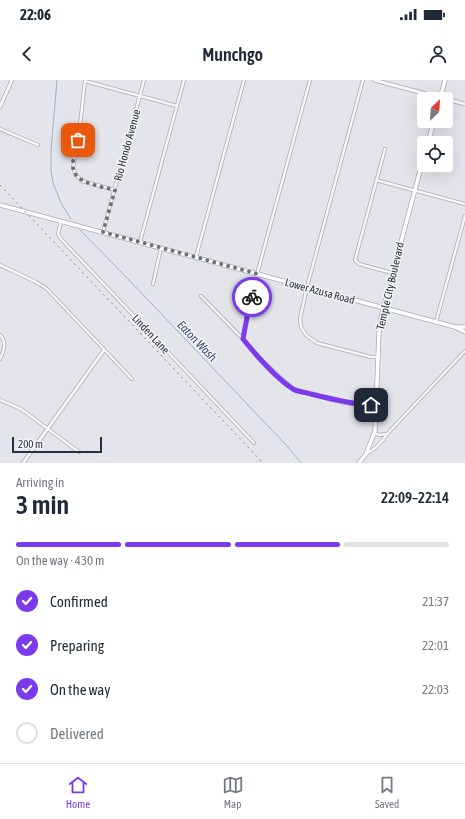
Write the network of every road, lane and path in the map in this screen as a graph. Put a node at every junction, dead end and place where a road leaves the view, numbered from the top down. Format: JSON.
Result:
{"nodes":[{"id":1,"x":12,"y":80,"type":"edge"},
{"id":2,"x":144,"y":80,"type":"edge"},
{"id":3,"x":184,"y":80,"type":"edge"},
{"id":4,"x":244,"y":80,"type":"edge"},
{"id":5,"x":310,"y":80,"type":"edge"},
{"id":6,"x":363,"y":80,"type":"edge"},
{"id":7,"x":374,"y":80,"type":"edge"},
{"id":8,"x":445,"y":80,"type":"edge"},
{"id":9,"x":85,"y":81,"type":"edge"},
{"id":10,"x":418,"y":92,"type":"edge"},
{"id":11,"x":442,"y":92,"type":"edge"},
{"id":12,"x":140,"y":96,"type":"junction"},
{"id":13,"x":453,"y":101,"type":"edge"},
{"id":14,"x":465,"y":104,"type":"edge"},
{"id":15,"x":177,"y":106,"type":"junction"},
{"id":16,"x":0,"y":107,"type":"edge"},
{"id":17,"x":0,"y":129,"type":"edge"},
{"id":18,"x":38,"y":145,"type":"dead end"},
{"id":19,"x":385,"y":149,"type":"dead end"},
{"id":20,"x":419,"y":172,"type":"edge"},
{"id":21,"x":376,"y":180,"type":"junction"},
{"id":22,"x":115,"y":190,"type":"junction"},
{"id":23,"x":414,"y":191,"type":"junction"},
{"id":24,"x":465,"y":204,"type":"edge"},
{"id":25,"x":0,"y":205,"type":"edge"},
{"id":26,"x":465,"y":216,"type":"edge"},
{"id":27,"x":61,"y":221,"type":"junction"},
{"id":28,"x":103,"y":232,"type":"junction"},
{"id":29,"x":140,"y":242,"type":"junction"},
{"id":30,"x":161,"y":248,"type":"junction"},
{"id":31,"x":196,"y":257,"type":"junction"},
{"id":32,"x":0,"y":265,"type":"edge"},
{"id":33,"x":392,"y":272,"type":"junction"},
{"id":34,"x":258,"y":274,"type":"junction"},
{"id":35,"x":153,"y":284,"type":"dead end"},
{"id":36,"x":307,"y":287,"type":"junction"},
{"id":37,"x":201,"y":296,"type":"dead end"},
{"id":38,"x":383,"y":308,"type":"junction"},
{"id":39,"x":436,"y":322,"type":"junction"},
{"id":40,"x":456,"y":327,"type":"junction"},
{"id":41,"x":465,"y":327,"type":"edge"},
{"id":42,"x":465,"y":332,"type":"edge"},
{"id":43,"x":0,"y":335,"type":"edge"},
{"id":44,"x":243,"y":339,"type":"junction"},
{"id":45,"x":104,"y":350,"type":"junction"},
{"id":46,"x":465,"y":351,"type":"edge"},
{"id":47,"x":378,"y":357,"type":"junction"},
{"id":48,"x":0,"y":359,"type":"edge"},
{"id":49,"x":132,"y":379,"type":"dead end"},
{"id":50,"x":0,"y":400,"type":"edge"},
{"id":51,"x":377,"y":405,"type":"junction"},
{"id":52,"x":47,"y":428,"type":"junction"},
{"id":53,"x":388,"y":432,"type":"junction"},
{"id":54,"x":375,"y":434,"type":"junction"},
{"id":55,"x":254,"y":443,"type":"dead end"},
{"id":56,"x":79,"y":452,"type":"dead end"},
{"id":57,"x":366,"y":454,"type":"junction"},
{"id":58,"x":23,"y":463,"type":"edge"},
{"id":59,"x":359,"y":463,"type":"edge"}],
"edges":[{"from":1,"to":16,"type":"street"},
{"from":2,"to":12,"type":"street","name":"Rio Hondo Avenue"},
{"from":3,"to":15,"type":"street"},
{"from":4,"to":31,"type":"street"},
{"from":5,"to":34,"type":"street"},
{"from":6,"to":36,"type":"street"},
{"from":7,"to":10,"type":"street"},
{"from":8,"to":11,"type":"main road"},
{"from":9,"to":12,"type":"street"},
{"from":9,"to":22,"type":"street"},
{"from":12,"to":15,"type":"street"},
{"from":12,"to":22,"type":"street","name":"Rio Hondo Avenue"},
{"from":13,"to":14,"type":"street"},
{"from":15,"to":29,"type":"street"},
{"from":17,"to":18,"type":"street"},
{"from":19,"to":21,"type":"street"},
{"from":20,"to":23,"type":"main road","name":"Temple City Boulevard"},
{"from":21,"to":23,"type":"street"},
{"from":21,"to":33,"type":"street"},
{"from":22,"to":28,"type":"street","name":"Rio Hondo Avenue"},
{"from":23,"to":24,"type":"street"},
{"from":23,"to":33,"type":"main road","name":"Temple City Boulevard"},
{"from":25,"to":27,"type":"main road","name":"Lower Azusa Road"},
{"from":26,"to":39,"type":"street"},
{"from":27,"to":28,"type":"main road","name":"Lower Azusa Road"},
{"from":27,"to":55,"type":"street","name":"Linden Lane"},
{"from":28,"to":29,"type":"main road","name":"Lower Azusa Road"},
{"from":29,"to":30,"type":"main road","name":"Lower Azusa Road"},
{"from":30,"to":31,"type":"main road","name":"Lower Azusa Road"},
{"from":30,"to":35,"type":"street"},
{"from":31,"to":34,"type":"main road","name":"Lower Azusa Road"},
{"from":32,"to":45,"type":"street"},
{"from":33,"to":38,"type":"main road","name":"Temple City Boulevard"},
{"from":34,"to":36,"type":"main road","name":"Lower Azusa Road"},
{"from":34,"to":44,"type":"street"},
{"from":36,"to":38,"type":"main road","name":"Lower Azusa Road"},
{"from":36,"to":47,"type":"street"},
{"from":37,"to":44,"type":"street"},
{"from":38,"to":39,"type":"main road","name":"Lower Azusa Road"},
{"from":38,"to":47,"type":"main road","name":"Temple City Boulevard"},
{"from":39,"to":40,"type":"main road","name":"Lower Azusa Road"},
{"from":40,"to":41,"type":"main road","name":"Lower Azusa Road"},
{"from":40,"to":42,"type":"main road","name":"Lower Azusa Road"},
{"from":43,"to":48,"type":"street"},
{"from":44,"to":51,"type":"street"},
{"from":45,"to":49,"type":"street"},
{"from":45,"to":52,"type":"street"},
{"from":46,"to":53,"type":"street"},
{"from":47,"to":51,"type":"main road","name":"Temple City Boulevard"},
{"from":50,"to":52,"type":"street"},
{"from":51,"to":54,"type":"main road","name":"Temple City Boulevard"},
{"from":52,"to":56,"type":"street"},
{"from":52,"to":58,"type":"street"},
{"from":53,"to":54,"type":"street"},
{"from":53,"to":57,"type":"street"},
{"from":54,"to":57,"type":"main road","name":"Temple City Boulevard"},
{"from":57,"to":59,"type":"main road","name":"Temple City Boulevard"}]}
